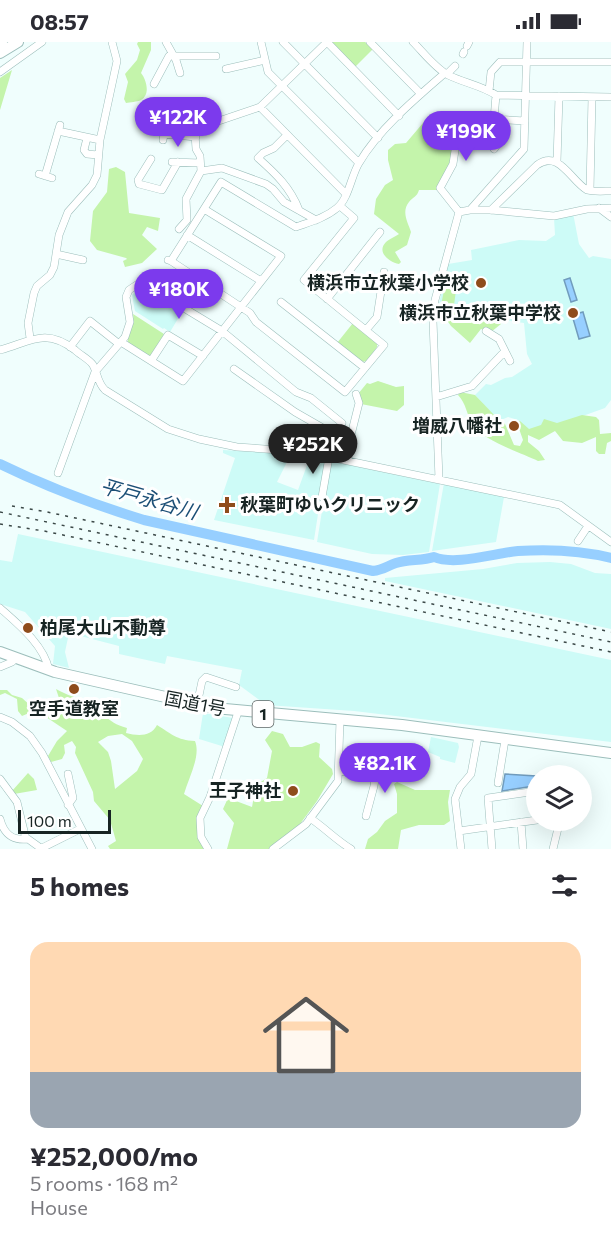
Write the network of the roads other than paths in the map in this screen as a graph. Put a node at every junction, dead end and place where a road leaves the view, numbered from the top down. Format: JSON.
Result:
{"nodes":[{"id":1,"x":18,"y":42,"type":"edge"},
{"id":2,"x":42,"y":42,"type":"edge"},
{"id":3,"x":112,"y":42,"type":"edge"},
{"id":4,"x":166,"y":42,"type":"edge"},
{"id":5,"x":261,"y":42,"type":"edge"},
{"id":6,"x":283,"y":42,"type":"edge"},
{"id":7,"x":327,"y":42,"type":"edge"},
{"id":8,"x":370,"y":42,"type":"edge"},
{"id":9,"x":413,"y":42,"type":"edge"},
{"id":10,"x":527,"y":42,"type":"edge"},
{"id":11,"x":0,"y":53,"type":"edge"},
{"id":12,"x":462,"y":55,"type":"edge"},
{"id":13,"x":172,"y":56,"type":"junction"},
{"id":14,"x":216,"y":56,"type":"dead end"},
{"id":15,"x":265,"y":60,"type":"junction"},
{"id":16,"x":526,"y":62,"type":"junction"},
{"id":17,"x":611,"y":62,"type":"edge"},
{"id":18,"x":304,"y":64,"type":"junction"},
{"id":19,"x":226,"y":69,"type":"dead end"},
{"id":20,"x":0,"y":72,"type":"edge"},
{"id":21,"x":180,"y":73,"type":"dead end"},
{"id":22,"x":446,"y":74,"type":"junction"},
{"id":23,"x":154,"y":84,"type":"dead end"},
{"id":24,"x":282,"y":86,"type":"junction"},
{"id":25,"x":492,"y":93,"type":"junction"},
{"id":26,"x":421,"y":94,"type":"junction"},
{"id":27,"x":525,"y":96,"type":"junction"},
{"id":28,"x":559,"y":96,"type":"junction"},
{"id":29,"x":592,"y":97,"type":"junction"},
{"id":30,"x":611,"y":98,"type":"edge"},
{"id":31,"x":200,"y":106,"type":"dead end"},
{"id":32,"x":260,"y":107,"type":"junction"},
{"id":33,"x":399,"y":116,"type":"junction"},
{"id":34,"x":495,"y":120,"type":"junction"},
{"id":35,"x":525,"y":121,"type":"junction"},
{"id":36,"x":196,"y":133,"type":"junction"},
{"id":37,"x":164,"y":134,"type":"dead end"},
{"id":38,"x":287,"y":135,"type":"junction"},
{"id":39,"x":87,"y":138,"type":"junction"},
{"id":40,"x":378,"y":138,"type":"junction"},
{"id":41,"x":100,"y":141,"type":"junction"},
{"id":42,"x":494,"y":149,"type":"dead end"},
{"id":43,"x":98,"y":155,"type":"junction"},
{"id":44,"x":557,"y":162,"type":"junction"},
{"id":45,"x":151,"y":163,"type":"dead end"},
{"id":46,"x":359,"y":163,"type":"junction"},
{"id":47,"x":201,"y":167,"type":"junction"},
{"id":48,"x":45,"y":176,"type":"dead end"},
{"id":49,"x":590,"y":190,"type":"junction"},
{"id":50,"x":611,"y":191,"type":"edge"},
{"id":51,"x":346,"y":194,"type":"junction"},
{"id":52,"x":340,"y":206,"type":"junction"},
{"id":53,"x":599,"y":208,"type":"junction"},
{"id":54,"x":611,"y":208,"type":"edge"},
{"id":55,"x":204,"y":209,"type":"junction"},
{"id":56,"x":299,"y":210,"type":"junction"},
{"id":57,"x":470,"y":210,"type":"junction"},
{"id":58,"x":490,"y":210,"type":"junction"},
{"id":59,"x":459,"y":212,"type":"junction"},
{"id":60,"x":611,"y":217,"type":"edge"},
{"id":61,"x":316,"y":220,"type":"junction"},
{"id":62,"x":179,"y":229,"type":"dead end"},
{"id":63,"x":380,"y":232,"type":"dead end"},
{"id":64,"x":188,"y":235,"type":"junction"},
{"id":65,"x":57,"y":254,"type":"junction"},
{"id":66,"x":83,"y":260,"type":"dead end"},
{"id":67,"x":384,"y":272,"type":"dead end"},
{"id":68,"x":261,"y":281,"type":"junction"},
{"id":69,"x":327,"y":299,"type":"junction"},
{"id":70,"x":280,"y":302,"type":"dead end"},
{"id":71,"x":242,"y":306,"type":"junction"},
{"id":72,"x":366,"y":330,"type":"junction"},
{"id":73,"x":222,"y":331,"type":"junction"},
{"id":74,"x":486,"y":331,"type":"dead end"},
{"id":75,"x":30,"y":338,"type":"junction"},
{"id":76,"x":120,"y":343,"type":"junction"},
{"id":77,"x":70,"y":346,"type":"junction"},
{"id":78,"x":0,"y":350,"type":"edge"},
{"id":79,"x":506,"y":351,"type":"junction"},
{"id":80,"x":203,"y":356,"type":"junction"},
{"id":81,"x":510,"y":361,"type":"dead end"},
{"id":82,"x":151,"y":362,"type":"junction"},
{"id":83,"x":365,"y":368,"type":"junction"},
{"id":84,"x":234,"y":369,"type":"dead end"},
{"id":85,"x":95,"y":372,"type":"junction"},
{"id":86,"x":356,"y":394,"type":"dead end"},
{"id":87,"x":436,"y":397,"type":"junction"},
{"id":88,"x":342,"y":423,"type":"dead end"},
{"id":89,"x":349,"y":443,"type":"junction"},
{"id":90,"x":329,"y":457,"type":"junction"},
{"id":91,"x":348,"y":461,"type":"junction"},
{"id":92,"x":58,"y":473,"type":"dead end"},
{"id":93,"x":439,"y":479,"type":"junction"},
{"id":94,"x":322,"y":497,"type":"dead end"},
{"id":95,"x":588,"y":526,"type":"junction"},
{"id":96,"x":579,"y":541,"type":"dead end"},
{"id":97,"x":611,"y":542,"type":"edge"},
{"id":98,"x":0,"y":608,"type":"edge"},
{"id":99,"x":0,"y":652,"type":"edge"},
{"id":100,"x":16,"y":658,"type":"junction"},
{"id":101,"x":0,"y":667,"type":"edge"},
{"id":102,"x":49,"y":670,"type":"junction"},
{"id":103,"x":236,"y":687,"type":"dead end"},
{"id":104,"x":197,"y":705,"type":"junction"},
{"id":105,"x":238,"y":711,"type":"junction"},
{"id":106,"x":0,"y":717,"type":"edge"},
{"id":107,"x":340,"y":720,"type":"junction"},
{"id":108,"x":478,"y":736,"type":"junction"},
{"id":109,"x":505,"y":740,"type":"junction"},
{"id":110,"x":611,"y":753,"type":"edge"},
{"id":111,"x":339,"y":771,"type":"junction"},
{"id":112,"x":68,"y":774,"type":"dead end"},
{"id":113,"x":0,"y":779,"type":"edge"},
{"id":114,"x":498,"y":783,"type":"dead end"},
{"id":115,"x":526,"y":793,"type":"edge"},
{"id":116,"x":68,"y":805,"type":"junction"},
{"id":117,"x":366,"y":816,"type":"dead end"},
{"id":118,"x":310,"y":818,"type":"junction"},
{"id":119,"x":0,"y":819,"type":"edge"},
{"id":120,"x":526,"y":821,"type":"edge"},
{"id":121,"x":521,"y":822,"type":"junction"},
{"id":122,"x":490,"y":826,"type":"junction"},
{"id":123,"x":80,"y":829,"type":"junction"},
{"id":124,"x":459,"y":831,"type":"junction"},
{"id":125,"x":557,"y":831,"type":"edge"},
{"id":126,"x":26,"y":839,"type":"junction"},
{"id":127,"x":342,"y":847,"type":"edge"},
{"id":128,"x":42,"y":848,"type":"edge"},
{"id":129,"x":92,"y":849,"type":"edge"},
{"id":130,"x":208,"y":849,"type":"edge"},
{"id":131,"x":273,"y":849,"type":"edge"},
{"id":132,"x":351,"y":849,"type":"edge"},
{"id":133,"x":461,"y":849,"type":"edge"},
{"id":134,"x":492,"y":849,"type":"edge"},
{"id":135,"x":523,"y":849,"type":"edge"},
{"id":136,"x":553,"y":849,"type":"edge"}],
"edges":[{"from":1,"to":11,"type":"highway"},
{"from":2,"to":20,"type":"street"},
{"from":3,"to":41,"type":"street"},
{"from":4,"to":13,"type":"street"},
{"from":5,"to":15,"type":"street"},
{"from":6,"to":18,"type":"street"},
{"from":7,"to":18,"type":"street"},
{"from":7,"to":33,"type":"street"},
{"from":8,"to":26,"type":"street"},
{"from":9,"to":22,"type":"street"},
{"from":10,"to":16,"type":"street"},
{"from":12,"to":22,"type":"street"},
{"from":13,"to":14,"type":"street"},
{"from":13,"to":21,"type":"street"},
{"from":13,"to":23,"type":"street"},
{"from":15,"to":19,"type":"street"},
{"from":15,"to":24,"type":"street"},
{"from":16,"to":17,"type":"street"},
{"from":16,"to":25,"type":"street"},
{"from":16,"to":27,"type":"street"},
{"from":18,"to":24,"type":"street"},
{"from":18,"to":40,"type":"street"},
{"from":22,"to":25,"type":"street"},
{"from":22,"to":26,"type":"street"},
{"from":24,"to":32,"type":"street"},
{"from":24,"to":46,"type":"street"},
{"from":25,"to":27,"type":"street"},
{"from":25,"to":34,"type":"street"},
{"from":26,"to":33,"type":"street"},
{"from":27,"to":28,"type":"street"},
{"from":27,"to":35,"type":"street"},
{"from":28,"to":29,"type":"street"},
{"from":28,"to":44,"type":"street"},
{"from":29,"to":30,"type":"street"},
{"from":29,"to":49,"type":"street"},
{"from":31,"to":36,"type":"street"},
{"from":32,"to":36,"type":"street"},
{"from":32,"to":38,"type":"street"},
{"from":33,"to":40,"type":"street"},
{"from":34,"to":35,"type":"street"},
{"from":34,"to":42,"type":"street"},
{"from":34,"to":59,"type":"street"},
{"from":35,"to":57,"type":"street"},
{"from":36,"to":37,"type":"street"},
{"from":36,"to":47,"type":"street"},
{"from":38,"to":51,"type":"street"},
{"from":38,"to":56,"type":"street"},
{"from":39,"to":41,"type":"street"},
{"from":39,"to":43,"type":"street"},
{"from":39,"to":48,"type":"street"},
{"from":40,"to":46,"type":"street"},
{"from":41,"to":43,"type":"street"},
{"from":43,"to":65,"type":"street"},
{"from":44,"to":49,"type":"street"},
{"from":44,"to":58,"type":"street"},
{"from":45,"to":47,"type":"street"},
{"from":46,"to":51,"type":"street"},
{"from":47,"to":56,"type":"street"},
{"from":47,"to":62,"type":"street"},
{"from":49,"to":50,"type":"street"},
{"from":51,"to":52,"type":"street"},
{"from":52,"to":61,"type":"street"},
{"from":52,"to":69,"type":"street"},
{"from":53,"to":54,"type":"street"},
{"from":53,"to":58,"type":"street"},
{"from":53,"to":60,"type":"street"},
{"from":55,"to":61,"type":"street"},
{"from":55,"to":64,"type":"street"},
{"from":55,"to":68,"type":"street"},
{"from":56,"to":61,"type":"street"},
{"from":57,"to":58,"type":"street"},
{"from":57,"to":59,"type":"street"},
{"from":59,"to":87,"type":"street"},
{"from":63,"to":69,"type":"street"},
{"from":64,"to":68,"type":"street"},
{"from":64,"to":71,"type":"street"},
{"from":65,"to":66,"type":"street"},
{"from":65,"to":75,"type":"street"},
{"from":67,"to":72,"type":"street"},
{"from":68,"to":71,"type":"street"},
{"from":69,"to":72,"type":"street"},
{"from":70,"to":83,"type":"street"},
{"from":71,"to":73,"type":"street"},
{"from":71,"to":83,"type":"street"},
{"from":72,"to":83,"type":"street"},
{"from":73,"to":76,"type":"street"},
{"from":73,"to":80,"type":"street"},
{"from":73,"to":88,"type":"street"},
{"from":74,"to":79,"type":"street"},
{"from":75,"to":77,"type":"street"},
{"from":75,"to":78,"type":"street"},
{"from":76,"to":77,"type":"street"},
{"from":76,"to":82,"type":"street"},
{"from":76,"to":85,"type":"street"},
{"from":77,"to":85,"type":"street"},
{"from":79,"to":81,"type":"street"},
{"from":79,"to":87,"type":"street"},
{"from":80,"to":82,"type":"street"},
{"from":80,"to":82,"type":"street"},
{"from":84,"to":89,"type":"street"},
{"from":85,"to":90,"type":"street"},
{"from":85,"to":92,"type":"street"},
{"from":86,"to":89,"type":"street"},
{"from":87,"to":93,"type":"street"},
{"from":89,"to":91,"type":"street"},
{"from":90,"to":91,"type":"street"},
{"from":90,"to":94,"type":"street"},
{"from":91,"to":93,"type":"street"},
{"from":93,"to":95,"type":"street"},
{"from":95,"to":96,"type":"street"},
{"from":95,"to":97,"type":"street"},
{"from":98,"to":102,"type":"street"},
{"from":99,"to":100,"type":"highway","name":"国道1号","number":"1"},
{"from":100,"to":101,"type":"street"},
{"from":100,"to":102,"type":"highway","name":"国道1号","number":"1"},
{"from":102,"to":104,"type":"highway","name":"国道1号","number":"1"},
{"from":103,"to":104,"type":"street"},
{"from":104,"to":105,"type":"highway","name":"国道1号","number":"1"},
{"from":105,"to":107,"type":"highway","name":"国道1号","number":"1"},
{"from":105,"to":130,"type":"street"},
{"from":106,"to":116,"type":"street"},
{"from":107,"to":108,"type":"highway","name":"国道1号","number":"1"},
{"from":107,"to":111,"type":"street"},
{"from":108,"to":109,"type":"highway","name":"国道1号","number":"1"},
{"from":108,"to":124,"type":"street"},
{"from":109,"to":110,"type":"highway","name":"国道1号","number":"1"},
{"from":109,"to":114,"type":"street"},
{"from":111,"to":117,"type":"street"},
{"from":111,"to":118,"type":"street"},
{"from":112,"to":116,"type":"street"},
{"from":113,"to":126,"type":"street"},
{"from":115,"to":122,"type":"street"},
{"from":116,"to":123,"type":"street"},
{"from":118,"to":127,"type":"street"},
{"from":118,"to":131,"type":"street"},
{"from":119,"to":126,"type":"street"},
{"from":120,"to":121,"type":"street"},
{"from":121,"to":122,"type":"street"},
{"from":121,"to":135,"type":"street"},
{"from":122,"to":124,"type":"street"},
{"from":122,"to":134,"type":"street"},
{"from":123,"to":128,"type":"street"},
{"from":123,"to":129,"type":"street"},
{"from":124,"to":133,"type":"street"},
{"from":125,"to":136,"type":"street"},
{"from":126,"to":128,"type":"street"},
{"from":127,"to":132,"type":"street"}]}
